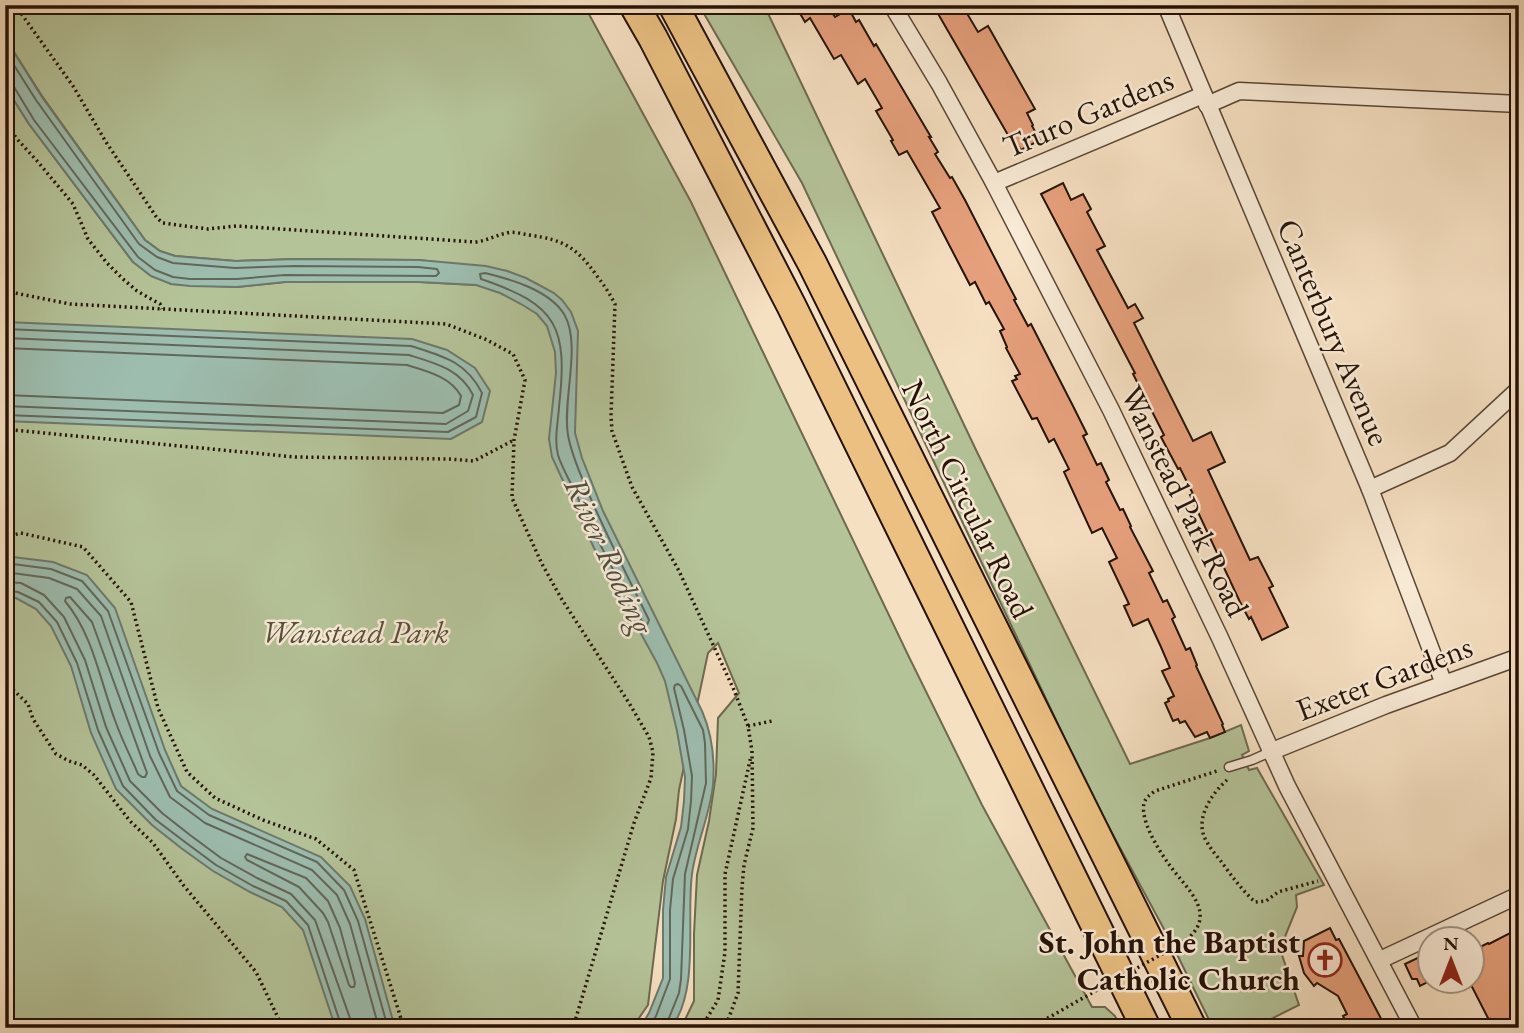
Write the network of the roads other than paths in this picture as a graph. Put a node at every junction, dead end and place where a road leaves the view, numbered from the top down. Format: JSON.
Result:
{"nodes":[{"id":1,"x":634,"y":5,"type":"edge"},
{"id":2,"x":673,"y":5,"type":"edge"},
{"id":3,"x":892,"y":5,"type":"edge"},
{"id":4,"x":1166,"y":5,"type":"edge"},
{"id":5,"x":1205,"y":100,"type":"junction"},
{"id":6,"x":1519,"y":104,"type":"edge"},
{"id":7,"x":994,"y":183,"type":"junction"},
{"id":8,"x":1519,"y":389,"type":"edge"},
{"id":9,"x":1370,"y":489,"type":"junction"},
{"id":10,"x":1519,"y":657,"type":"edge"},
{"id":11,"x":1444,"y":684,"type":"junction"},
{"id":12,"x":1270,"y":751,"type":"junction"},
{"id":13,"x":1229,"y":767,"type":"road end"},
{"id":14,"x":1519,"y":895,"type":"edge"},
{"id":15,"x":1380,"y":960,"type":"junction"},
{"id":16,"x":1146,"y":1028,"type":"edge"},
{"id":17,"x":1192,"y":1028,"type":"edge"},
{"id":18,"x":1414,"y":1028,"type":"edge"}],
"edges":[{"from":1,"to":16,"type":"highway"},
{"from":2,"to":17,"type":"highway","name":"North Circular Road"},
{"from":3,"to":7,"type":"street","name":"Wanstead Park Road"},
{"from":4,"to":5,"type":"street","name":"Canterbury Avenue"},
{"from":5,"to":6,"type":"street","name":"Truro Gardens"},
{"from":5,"to":7,"type":"street","name":"Truro Gardens"},
{"from":5,"to":9,"type":"street","name":"Canterbury Avenue"},
{"from":7,"to":12,"type":"street","name":"Wanstead Park Road"},
{"from":8,"to":9,"type":"street"},
{"from":9,"to":11,"type":"street","name":"Canterbury Avenue"},
{"from":10,"to":11,"type":"street","name":"Exeter Gardens"},
{"from":11,"to":12,"type":"street","name":"Exeter Gardens"},
{"from":12,"to":13,"type":"lane"},
{"from":12,"to":15,"type":"street","name":"Wanstead Park Road"},
{"from":14,"to":15,"type":"street"},
{"from":15,"to":18,"type":"street","name":"Wanstead Park Road"}]}
